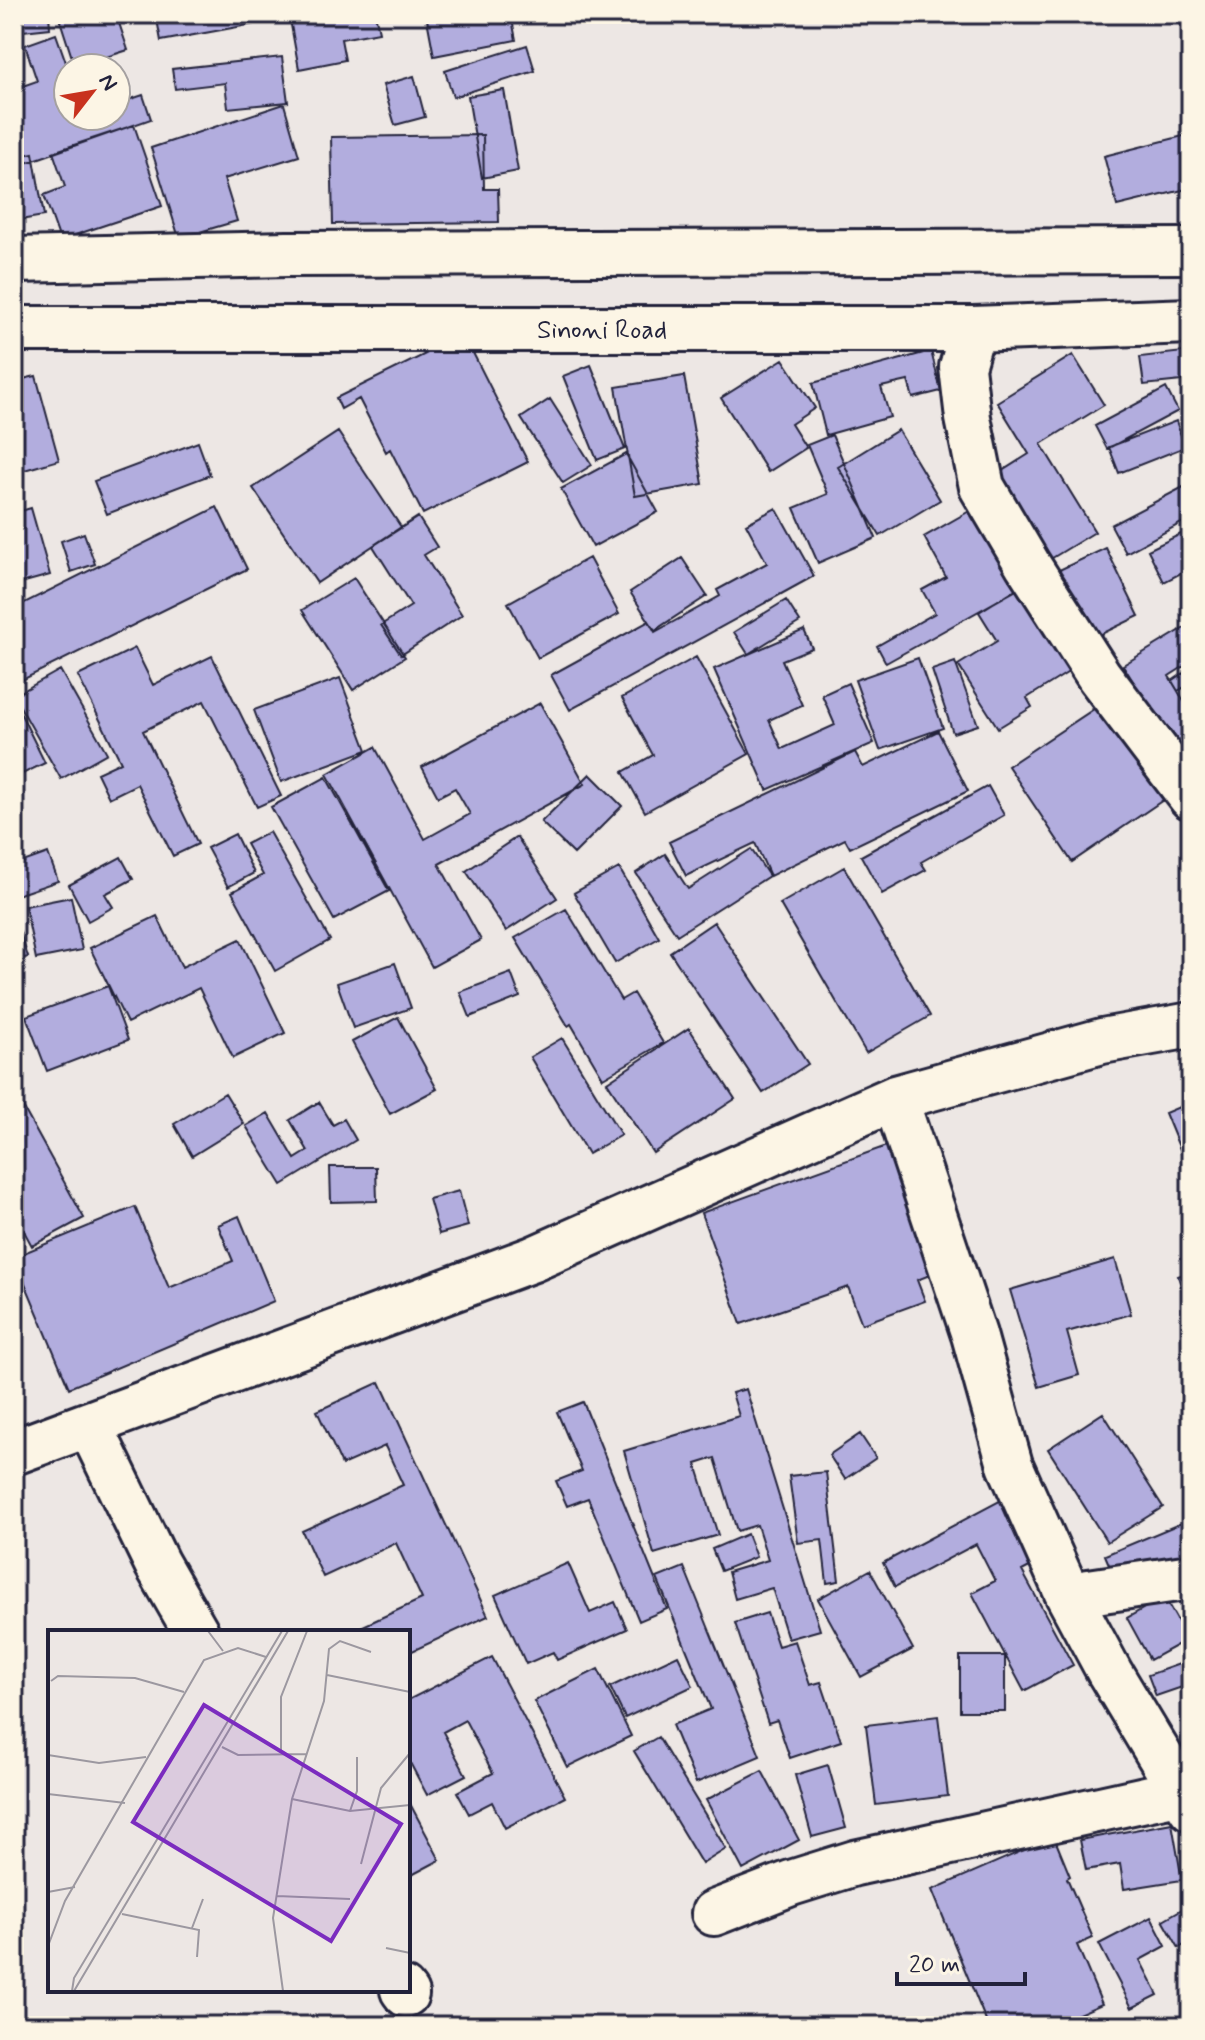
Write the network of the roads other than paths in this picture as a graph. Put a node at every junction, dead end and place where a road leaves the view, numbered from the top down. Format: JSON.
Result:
{"nodes":[{"id":1,"x":1191,"y":251,"type":"edge"},
{"id":2,"x":14,"y":260,"type":"edge"},
{"id":3,"x":1191,"y":321,"type":"edge"},
{"id":4,"x":14,"y":329,"type":"edge"},
{"id":5,"x":973,"y":329,"type":"junction"},
{"id":6,"x":1191,"y":797,"type":"edge"},
{"id":7,"x":1191,"y":1025,"type":"edge"},
{"id":8,"x":895,"y":1098,"type":"junction"},
{"id":9,"x":89,"y":1424,"type":"junction"},
{"id":10,"x":14,"y":1452,"type":"edge"},
{"id":11,"x":1191,"y":1577,"type":"edge"},
{"id":12,"x":1068,"y":1595,"type":"junction"},
{"id":13,"x":195,"y":1630,"type":"edge"},
{"id":14,"x":1187,"y":1797,"type":"edge"},
{"id":15,"x":714,"y":1913,"type":"dead end"}],
"edges":[{"from":1,"to":2,"type":"street"},
{"from":3,"to":5,"type":"street","name":"Sinoni Road"},
{"from":4,"to":5,"type":"street","name":"Sinoni Road"},
{"from":5,"to":6,"type":"street"},
{"from":7,"to":8,"type":"street"},
{"from":8,"to":9,"type":"street"},
{"from":8,"to":12,"type":"street"},
{"from":9,"to":10,"type":"street"},
{"from":9,"to":13,"type":"street"},
{"from":11,"to":12,"type":"street"},
{"from":12,"to":14,"type":"street"},
{"from":14,"to":15,"type":"street"}]}
